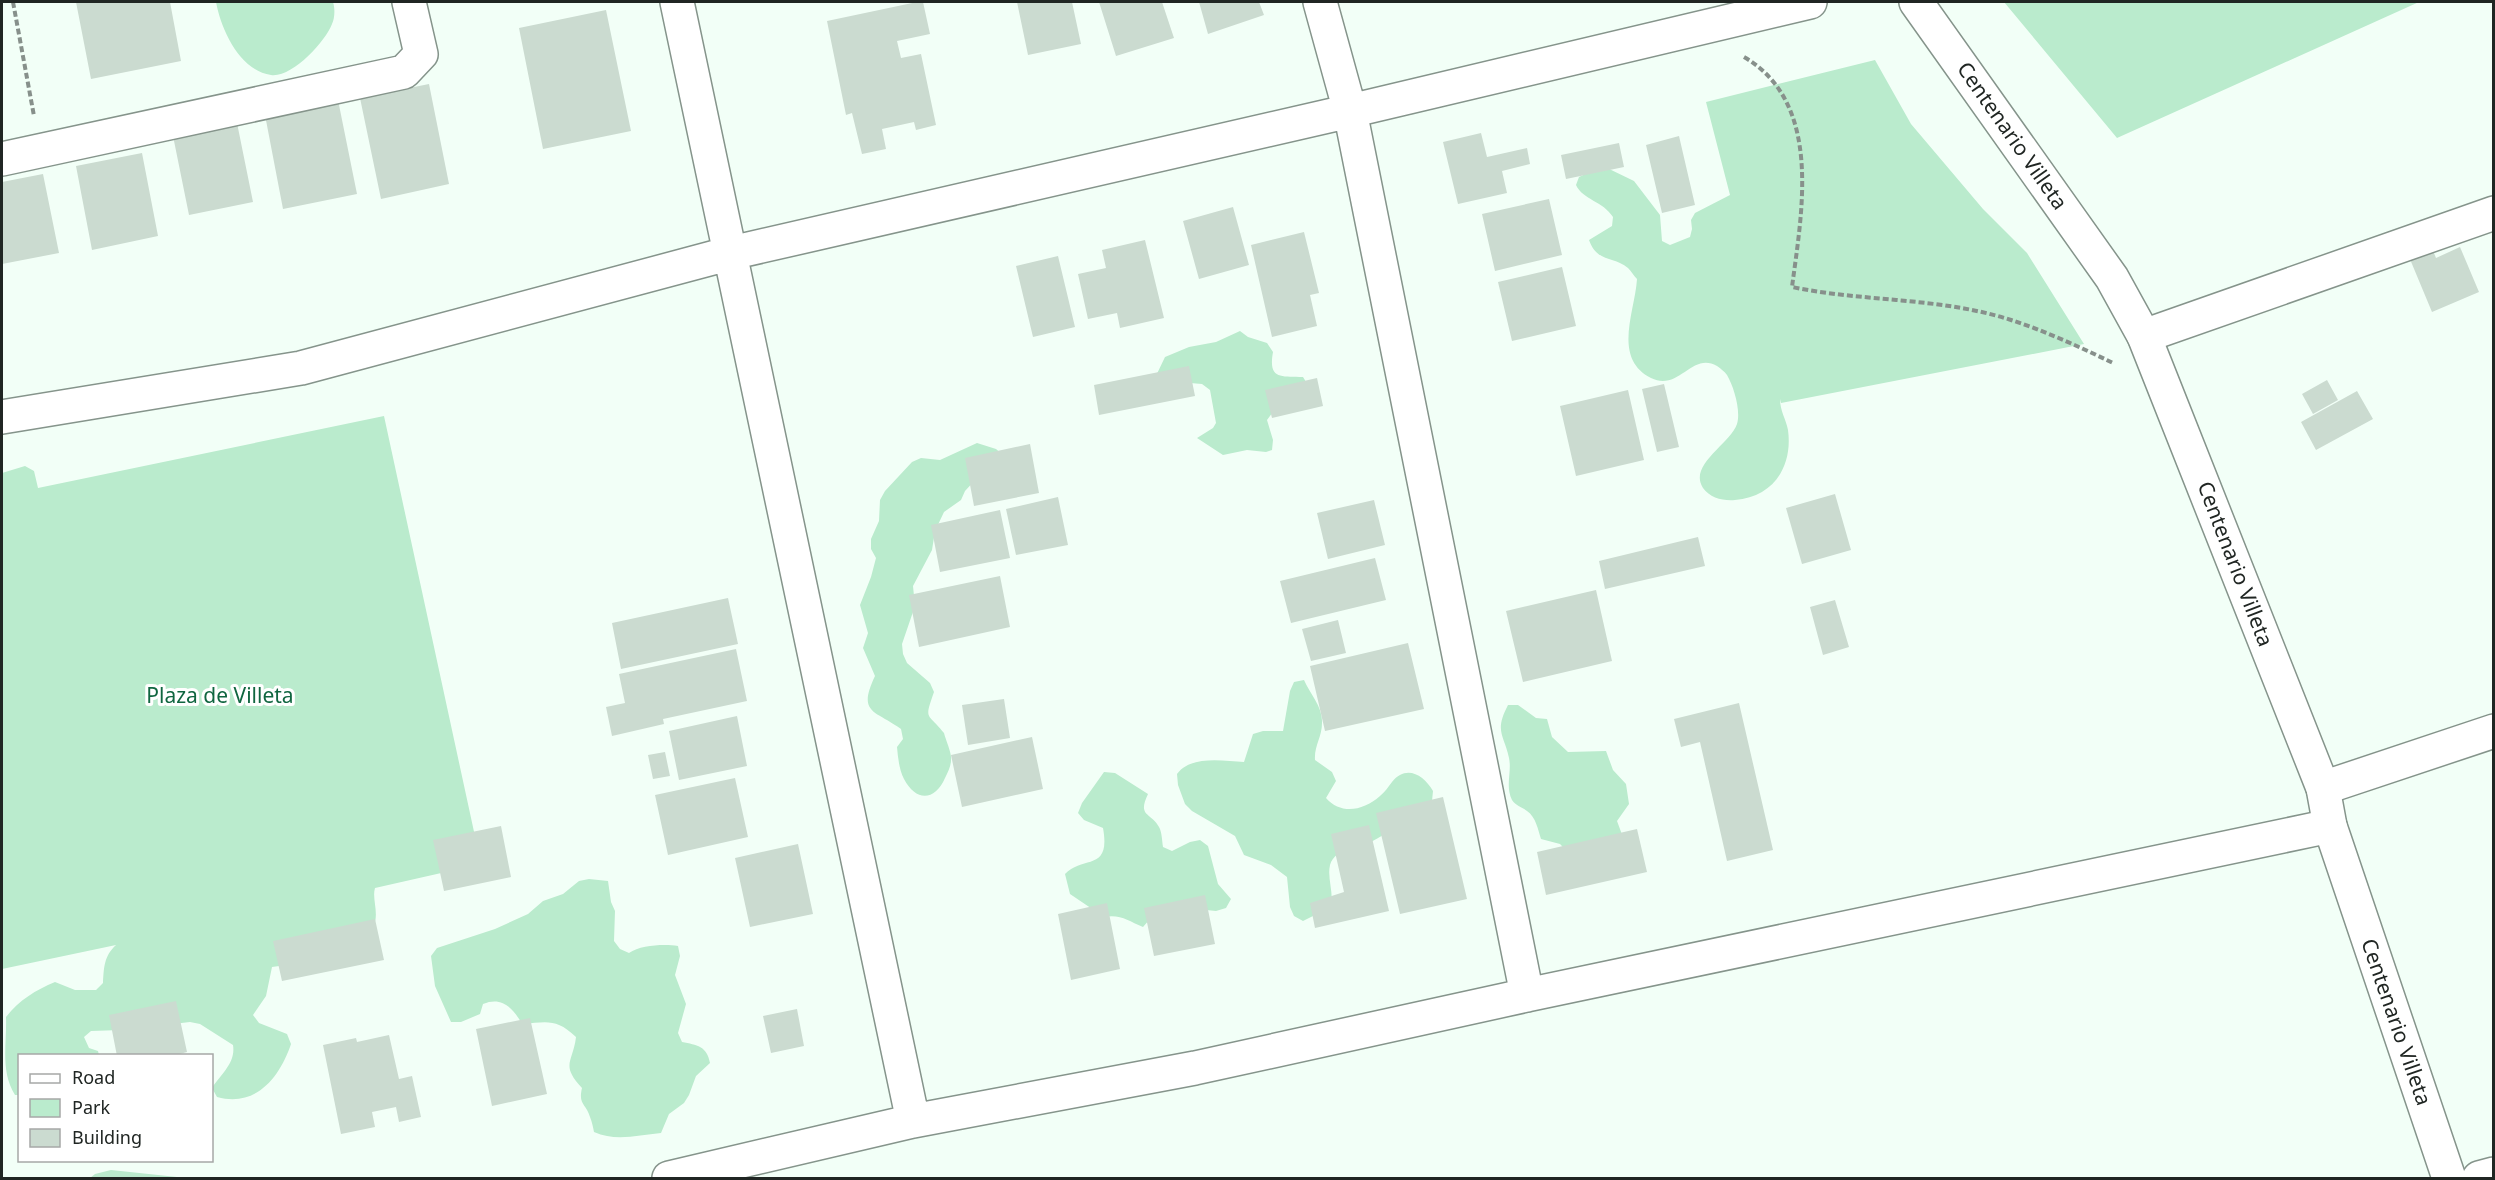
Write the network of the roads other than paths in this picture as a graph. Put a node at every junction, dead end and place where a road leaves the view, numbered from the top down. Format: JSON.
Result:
{"nodes":[{"id":1,"x":409,"y":2,"type":"edge"},
{"id":2,"x":677,"y":2,"type":"edge"},
{"id":3,"x":1320,"y":2,"type":"edge"},
{"id":4,"x":1810,"y":2,"type":"edge"},
{"id":5,"x":1916,"y":2,"type":"edge"},
{"id":6,"x":1350,"y":111,"type":"junction"},
{"id":7,"x":2,"y":159,"type":"edge"},
{"id":8,"x":2493,"y":213,"type":"edge"},
{"id":9,"x":731,"y":253,"type":"junction"},
{"id":10,"x":2144,"y":336,"type":"junction"},
{"id":11,"x":2,"y":417,"type":"edge"},
{"id":12,"x":2493,"y":731,"type":"edge"},
{"id":13,"x":2323,"y":788,"type":"junction"},
{"id":14,"x":2330,"y":826,"type":"junction"},
{"id":15,"x":1527,"y":995,"type":"junction"},
{"id":16,"x":913,"y":1121,"type":"junction"},
{"id":17,"x":2493,"y":1174,"type":"edge"},
{"id":18,"x":669,"y":1179,"type":"edge"},
{"id":19,"x":2449,"y":1179,"type":"edge"},
{"id":20,"x":2479,"y":1179,"type":"edge"}],
"edges":[{"from":1,"to":7,"type":"street"},
{"from":2,"to":9,"type":"street"},
{"from":3,"to":6,"type":"street"},
{"from":4,"to":6,"type":"street"},
{"from":5,"to":10,"type":"street","name":"Centenario Villeta"},
{"from":6,"to":9,"type":"street"},
{"from":6,"to":15,"type":"street"},
{"from":8,"to":10,"type":"street"},
{"from":9,"to":11,"type":"street"},
{"from":9,"to":16,"type":"street"},
{"from":10,"to":13,"type":"street","name":"Centenario Villeta"},
{"from":12,"to":13,"type":"street"},
{"from":13,"to":14,"type":"street","name":"Centenario Villeta"},
{"from":14,"to":15,"type":"street"},
{"from":14,"to":19,"type":"street","name":"Centenario Villeta"},
{"from":15,"to":16,"type":"street"},
{"from":16,"to":18,"type":"street"},
{"from":17,"to":20,"type":"street"}]}
